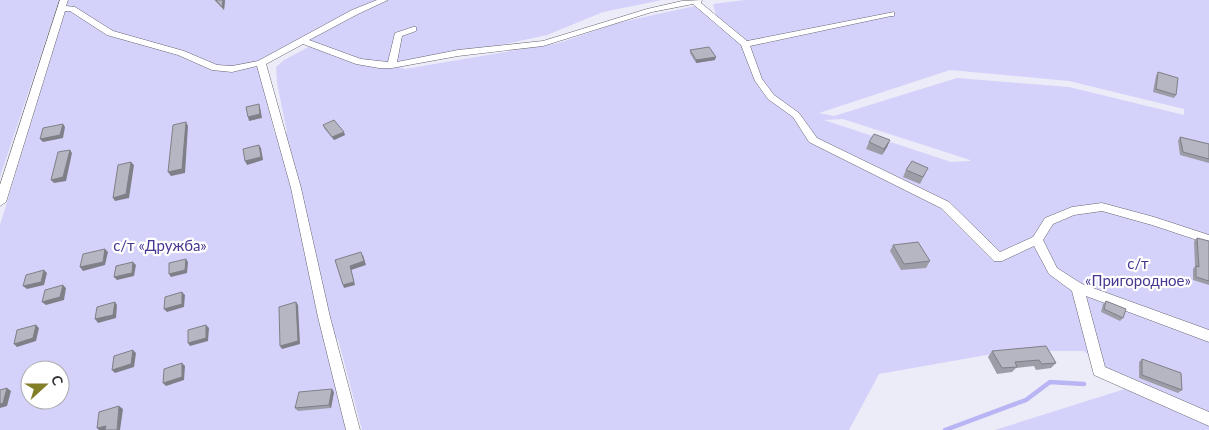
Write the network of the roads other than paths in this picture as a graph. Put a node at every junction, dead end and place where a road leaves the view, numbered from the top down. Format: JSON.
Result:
{"nodes":[{"id":1,"x":384,"y":0,"type":"edge"},
{"id":2,"x":697,"y":0,"type":"edge"},
{"id":3,"x":63,"y":4,"type":"edge"},
{"id":4,"x":891,"y":14,"type":"dead end"},
{"id":5,"x":412,"y":29,"type":"dead end"},
{"id":6,"x":303,"y":41,"type":"junction"},
{"id":7,"x":745,"y":44,"type":"junction"},
{"id":8,"x":261,"y":64,"type":"junction"},
{"id":9,"x":392,"y":65,"type":"junction"},
{"id":10,"x":0,"y":202,"type":"edge"},
{"id":11,"x":1037,"y":240,"type":"junction"},
{"id":12,"x":1209,"y":240,"type":"edge"},
{"id":13,"x":1078,"y":288,"type":"junction"},
{"id":14,"x":1209,"y":336,"type":"edge"},
{"id":15,"x":1209,"y":419,"type":"edge"},
{"id":16,"x":353,"y":430,"type":"edge"}],
"edges":[{"from":1,"to":6,"type":"street"},
{"from":2,"to":7,"type":"street"},
{"from":2,"to":9,"type":"street"},
{"from":3,"to":8,"type":"street"},
{"from":3,"to":10,"type":"street"},
{"from":4,"to":7,"type":"street"},
{"from":5,"to":9,"type":"street"},
{"from":6,"to":8,"type":"street"},
{"from":6,"to":9,"type":"street"},
{"from":7,"to":11,"type":"street"},
{"from":8,"to":16,"type":"street"},
{"from":11,"to":12,"type":"street"},
{"from":11,"to":13,"type":"street"},
{"from":13,"to":14,"type":"street"},
{"from":13,"to":15,"type":"street"}]}
